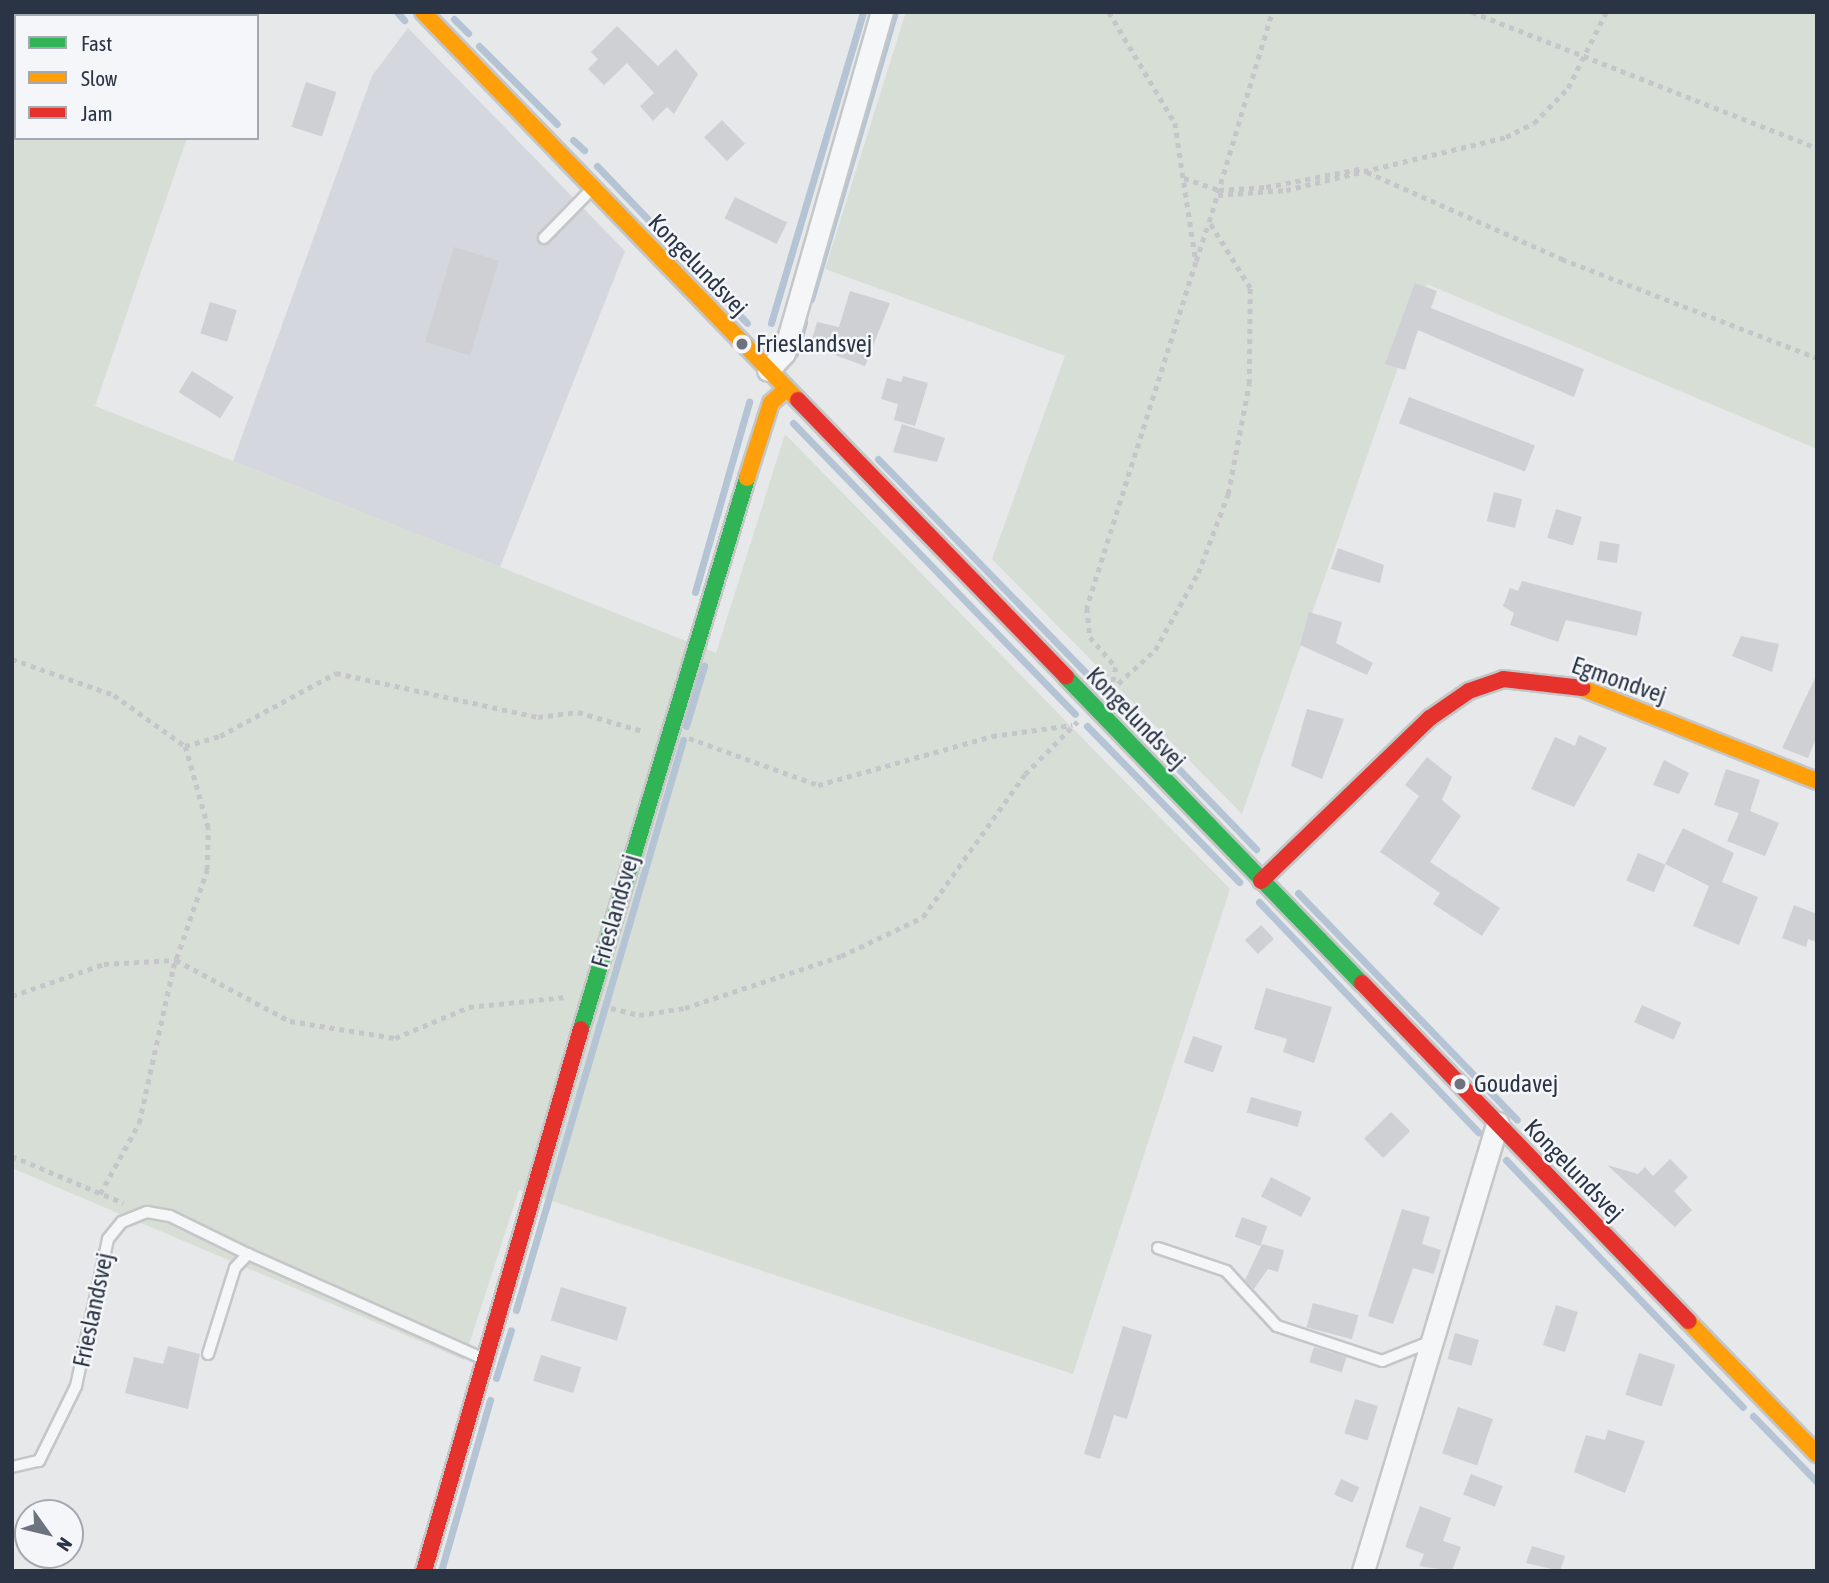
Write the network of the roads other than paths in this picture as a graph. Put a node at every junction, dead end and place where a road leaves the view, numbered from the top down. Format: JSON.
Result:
{"nodes":[{"id":1,"x":423,"y":12,"type":"edge"},
{"id":2,"x":881,"y":12,"type":"edge"},
{"id":3,"x":593,"y":189,"type":"junction"},
{"id":4,"x":544,"y":238,"type":"dead end"},
{"id":5,"x":768,"y":370,"type":"junction"},
{"id":6,"x":786,"y":389,"type":"junction"},
{"id":7,"x":1817,"y":781,"type":"edge"},
{"id":8,"x":1261,"y":881,"type":"junction"},
{"id":9,"x":1497,"y":1123,"type":"junction"},
{"id":10,"x":1158,"y":1248,"type":"dead end"},
{"id":11,"x":248,"y":1254,"type":"junction"},
{"id":12,"x":1432,"y":1341,"type":"junction"},
{"id":13,"x":208,"y":1354,"type":"dead end"},
{"id":14,"x":485,"y":1359,"type":"junction"},
{"id":15,"x":1817,"y":1454,"type":"edge"},
{"id":16,"x":12,"y":1467,"type":"edge"},
{"id":17,"x":424,"y":1571,"type":"edge"},
{"id":18,"x":1363,"y":1571,"type":"edge"}],
"edges":[{"from":1,"to":3,"type":"street","name":"Kongelundsvej"},
{"from":2,"to":5,"type":"street"},
{"from":3,"to":4,"type":"lane"},
{"from":3,"to":5,"type":"street","name":"Kongelundsvej"},
{"from":5,"to":6,"type":"street","name":"Kongelundsvej"},
{"from":6,"to":8,"type":"street","name":"Kongelundsvej"},
{"from":6,"to":14,"type":"street","name":"Frieslandsvej"},
{"from":7,"to":8,"type":"street","name":"Egmondvej"},
{"from":8,"to":9,"type":"street","name":"Kongelundsvej"},
{"from":9,"to":12,"type":"street"},
{"from":9,"to":15,"type":"street","name":"Kongelundsvej"},
{"from":10,"to":12,"type":"lane"},
{"from":11,"to":13,"type":"lane"},
{"from":11,"to":14,"type":"lane"},
{"from":11,"to":16,"type":"lane","name":"Frieslandsvej"},
{"from":12,"to":18,"type":"street"},
{"from":14,"to":17,"type":"street","name":"Frieslandsvej"}]}
